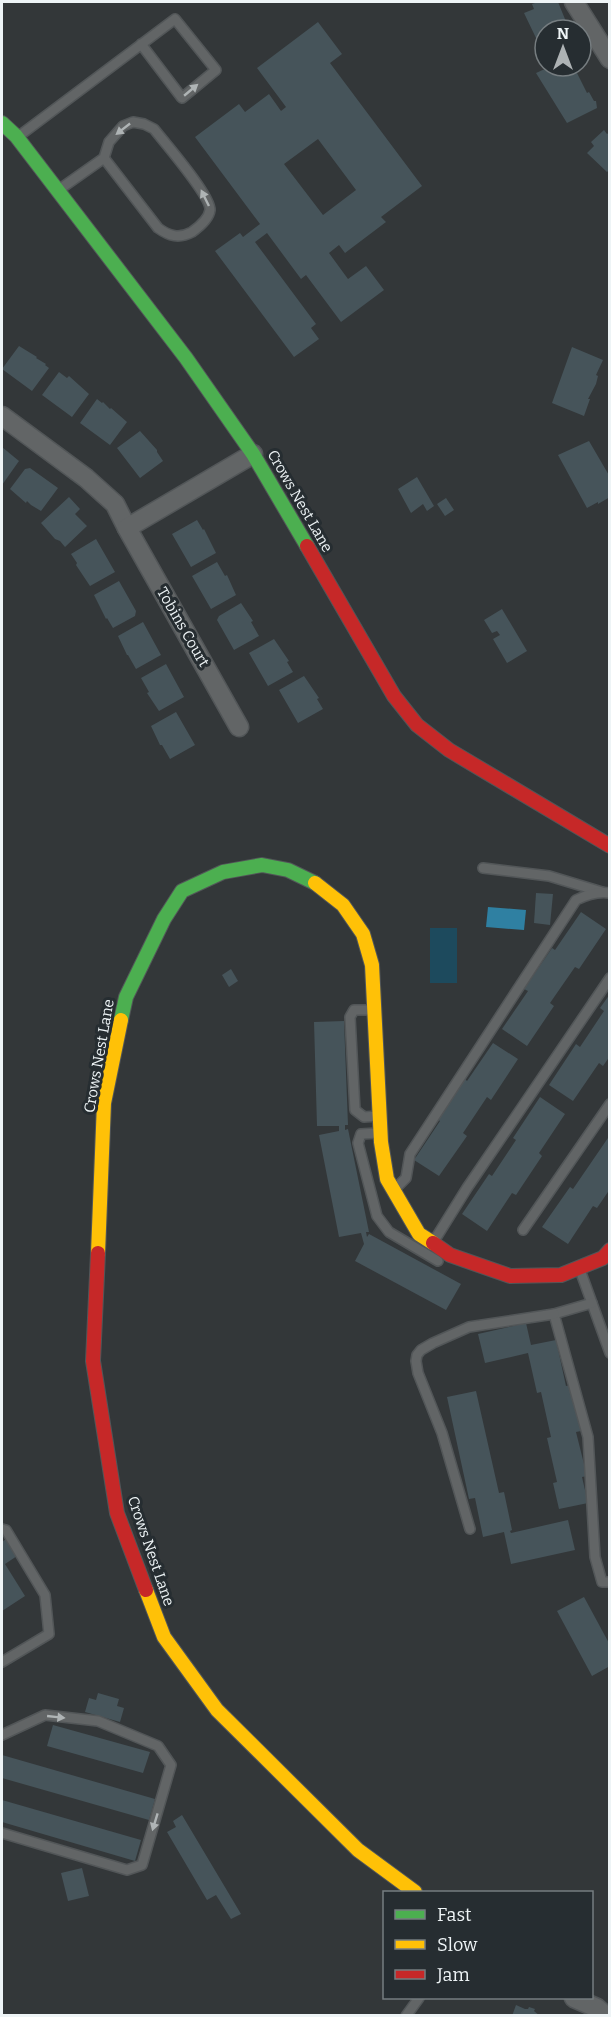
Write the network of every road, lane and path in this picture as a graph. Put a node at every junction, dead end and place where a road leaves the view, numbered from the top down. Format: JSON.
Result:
{"nodes":[{"id":1,"x":574,"y":2,"type":"edge"},
{"id":2,"x":141,"y":44,"type":"junction"},
{"id":3,"x":609,"y":59,"type":"edge"},
{"id":4,"x":2,"y":123,"type":"edge"},
{"id":5,"x":18,"y":138,"type":"junction"},
{"id":6,"x":104,"y":158,"type":"junction"},
{"id":7,"x":58,"y":190,"type":"junction"},
{"id":8,"x":2,"y":416,"type":"edge"},
{"id":9,"x":253,"y":454,"type":"junction"},
{"id":10,"x":127,"y":528,"type":"junction"},
{"id":11,"x":239,"y":727,"type":"dead end"},
{"id":12,"x":609,"y":846,"type":"edge"},
{"id":13,"x":483,"y":868,"type":"dead end"},
{"id":14,"x":607,"y":893,"type":"edge"},
{"id":15,"x":609,"y":978,"type":"edge"},
{"id":16,"x":374,"y":1010,"type":"junction"},
{"id":17,"x":609,"y":1104,"type":"edge"},
{"id":18,"x":380,"y":1116,"type":"junction"},
{"id":19,"x":380,"y":1132,"type":"junction"},
{"id":20,"x":393,"y":1190,"type":"junction"},
{"id":21,"x":393,"y":1215,"type":"junction"},
{"id":22,"x":523,"y":1230,"type":"dead end"},
{"id":23,"x":433,"y":1243,"type":"junction"},
{"id":24,"x":609,"y":1250,"type":"edge"},
{"id":25,"x":461,"y":1258,"type":"junction"},
{"id":26,"x":579,"y":1268,"type":"junction"},
{"id":27,"x":592,"y":1303,"type":"junction"},
{"id":28,"x":554,"y":1314,"type":"junction"},
{"id":29,"x":609,"y":1353,"type":"edge"},
{"id":30,"x":2,"y":1529,"type":"edge"},
{"id":31,"x":470,"y":1529,"type":"dead end"},
{"id":32,"x":609,"y":1582,"type":"edge"},
{"id":33,"x":2,"y":1662,"type":"edge"},
{"id":34,"x":2,"y":1735,"type":"edge"},
{"id":35,"x":2,"y":1833,"type":"edge"},
{"id":36,"x":412,"y":1891,"type":"edge"},
{"id":37,"x":418,"y":1999,"type":"edge"},
{"id":38,"x":576,"y":1999,"type":"edge"},
{"id":39,"x":405,"y":2016,"type":"edge"},
{"id":40,"x":606,"y":2016,"type":"edge"}],
"edges":[{"from":1,"to":3,"type":"street"},
{"from":2,"to":2,"type":"lane","one_way":true},
{"from":2,"to":5,"type":"lane"},
{"from":4,"to":5,"type":"street","name":"Crows Nest Lane"},
{"from":5,"to":7,"type":"street","name":"Crows Nest Lane"},
{"from":6,"to":6,"type":"lane","one_way":true},
{"from":6,"to":7,"type":"lane"},
{"from":7,"to":9,"type":"street","name":"Crows Nest Lane"},
{"from":8,"to":10,"type":"street","name":"Tobins Court"},
{"from":9,"to":10,"type":"street"},
{"from":9,"to":12,"type":"street","name":"Crows Nest Lane"},
{"from":10,"to":11,"type":"street","name":"Tobins Court"},
{"from":13,"to":14,"type":"lane"},
{"from":14,"to":20,"type":"lane"},
{"from":15,"to":23,"type":"lane"},
{"from":16,"to":18,"type":"street","name":"Crows Nest Lane"},
{"from":16,"to":18,"type":"lane"},
{"from":16,"to":36,"type":"street","name":"Crows Nest Lane"},
{"from":17,"to":22,"type":"lane"},
{"from":18,"to":19,"type":"street","name":"Crows Nest Lane"},
{"from":19,"to":20,"type":"street","name":"Crows Nest Lane"},
{"from":19,"to":21,"type":"lane"},
{"from":20,"to":21,"type":"street","name":"Crows Nest Lane"},
{"from":21,"to":23,"type":"street","name":"Crows Nest Lane"},
{"from":21,"to":25,"type":"lane"},
{"from":23,"to":25,"type":"street","name":"Crows Nest Lane"},
{"from":24,"to":26,"type":"street","name":"Crows Nest Lane"},
{"from":25,"to":26,"type":"street","name":"Crows Nest Lane"},
{"from":26,"to":27,"type":"lane"},
{"from":27,"to":28,"type":"lane"},
{"from":27,"to":29,"type":"lane"},
{"from":28,"to":31,"type":"lane"},
{"from":28,"to":32,"type":"lane"},
{"from":30,"to":33,"type":"lane"},
{"from":34,"to":35,"type":"lane","one_way":true},
{"from":37,"to":39,"type":"lane"},
{"from":38,"to":40,"type":"street"}]}
